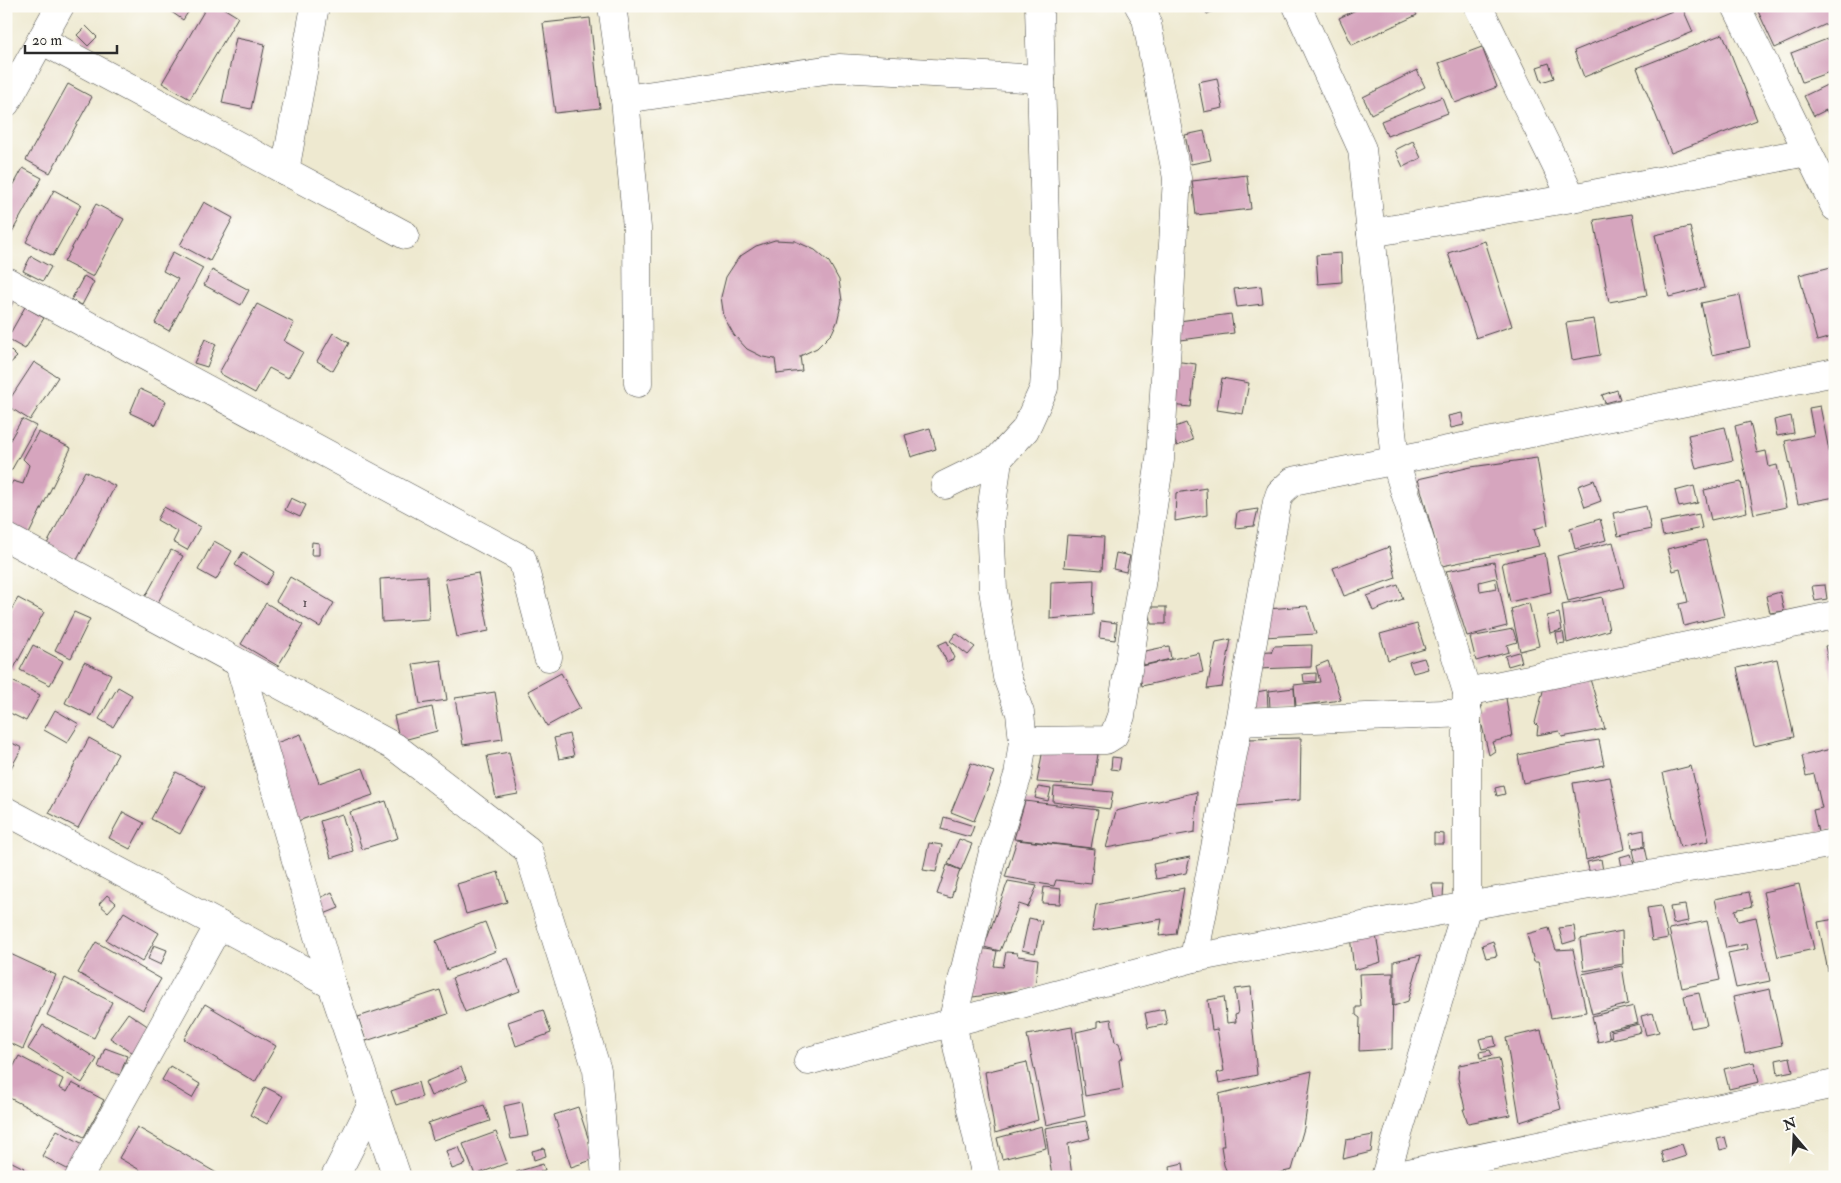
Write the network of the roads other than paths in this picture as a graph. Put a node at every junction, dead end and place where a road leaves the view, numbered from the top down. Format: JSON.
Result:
{"nodes":[{"id":1,"x":60,"y":6,"type":"edge"},
{"id":2,"x":315,"y":6,"type":"edge"},
{"id":3,"x":612,"y":6,"type":"edge"},
{"id":4,"x":1039,"y":6,"type":"edge"},
{"id":5,"x":1139,"y":6,"type":"edge"},
{"id":6,"x":1297,"y":6,"type":"edge"},
{"id":7,"x":1478,"y":6,"type":"edge"},
{"id":8,"x":1736,"y":6,"type":"edge"},
{"id":9,"x":41,"y":40,"type":"junction"},
{"id":10,"x":1041,"y":80,"type":"junction"},
{"id":11,"x":625,"y":99,"type":"junction"},
{"id":12,"x":6,"y":103,"type":"edge"},
{"id":13,"x":1807,"y":152,"type":"junction"},
{"id":14,"x":284,"y":171,"type":"junction"},
{"id":15,"x":1572,"y":198,"type":"junction"},
{"id":16,"x":1835,"y":207,"type":"edge"},
{"id":17,"x":1371,"y":233,"type":"junction"},
{"id":18,"x":405,"y":235,"type":"dead end"},
{"id":19,"x":6,"y":281,"type":"edge"},
{"id":20,"x":1835,"y":372,"type":"edge"},
{"id":21,"x":638,"y":383,"type":"dead end"},
{"id":22,"x":998,"y":459,"type":"junction"},
{"id":23,"x":1395,"y":460,"type":"junction"},
{"id":24,"x":945,"y":485,"type":"dead end"},
{"id":25,"x":6,"y":536,"type":"edge"},
{"id":26,"x":1835,"y":615,"type":"edge"},
{"id":27,"x":548,"y":657,"type":"dead end"},
{"id":28,"x":240,"y":663,"type":"junction"},
{"id":29,"x":1468,"y":702,"type":"junction"},
{"id":30,"x":1239,"y":722,"type":"junction"},
{"id":31,"x":1023,"y":741,"type":"junction"},
{"id":32,"x":10,"y":821,"type":"edge"},
{"id":33,"x":1835,"y":843,"type":"edge"},
{"id":34,"x":1467,"y":906,"type":"junction"},
{"id":35,"x":219,"y":925,"type":"junction"},
{"id":36,"x":1194,"y":958,"type":"junction"},
{"id":37,"x":332,"y":985,"type":"junction"},
{"id":38,"x":952,"y":1023,"type":"junction"},
{"id":39,"x":808,"y":1061,"type":"dead end"},
{"id":40,"x":1835,"y":1084,"type":"edge"},
{"id":41,"x":372,"y":1104,"type":"junction"},
{"id":42,"x":79,"y":1177,"type":"edge"},
{"id":43,"x":335,"y":1177,"type":"edge"},
{"id":44,"x":397,"y":1177,"type":"edge"},
{"id":45,"x":606,"y":1177,"type":"edge"},
{"id":46,"x":986,"y":1177,"type":"edge"},
{"id":47,"x":1387,"y":1177,"type":"edge"}],
"edges":[{"from":1,"to":9,"type":"street"},
{"from":2,"to":14,"type":"street"},
{"from":3,"to":11,"type":"street"},
{"from":4,"to":10,"type":"street"},
{"from":5,"to":31,"type":"street"},
{"from":6,"to":17,"type":"street"},
{"from":7,"to":15,"type":"street"},
{"from":8,"to":13,"type":"street"},
{"from":9,"to":12,"type":"street"},
{"from":9,"to":14,"type":"street"},
{"from":10,"to":11,"type":"street"},
{"from":10,"to":22,"type":"street"},
{"from":11,"to":21,"type":"street"},
{"from":13,"to":15,"type":"street"},
{"from":13,"to":16,"type":"street"},
{"from":14,"to":18,"type":"street"},
{"from":15,"to":17,"type":"street"},
{"from":17,"to":23,"type":"street"},
{"from":19,"to":27,"type":"street"},
{"from":20,"to":23,"type":"street"},
{"from":22,"to":24,"type":"street"},
{"from":22,"to":31,"type":"street"},
{"from":23,"to":29,"type":"street"},
{"from":23,"to":30,"type":"street"},
{"from":25,"to":28,"type":"street"},
{"from":26,"to":29,"type":"street"},
{"from":28,"to":37,"type":"street"},
{"from":28,"to":45,"type":"street"},
{"from":29,"to":30,"type":"street"},
{"from":29,"to":34,"type":"street"},
{"from":30,"to":36,"type":"street"},
{"from":31,"to":38,"type":"street"},
{"from":32,"to":35,"type":"street"},
{"from":33,"to":34,"type":"street"},
{"from":34,"to":36,"type":"street"},
{"from":34,"to":47,"type":"street"},
{"from":35,"to":37,"type":"street"},
{"from":35,"to":42,"type":"street"},
{"from":36,"to":38,"type":"street"},
{"from":37,"to":41,"type":"street"},
{"from":38,"to":39,"type":"street"},
{"from":38,"to":46,"type":"street"},
{"from":40,"to":47,"type":"street"},
{"from":41,"to":43,"type":"street"},
{"from":41,"to":44,"type":"street"}]}
